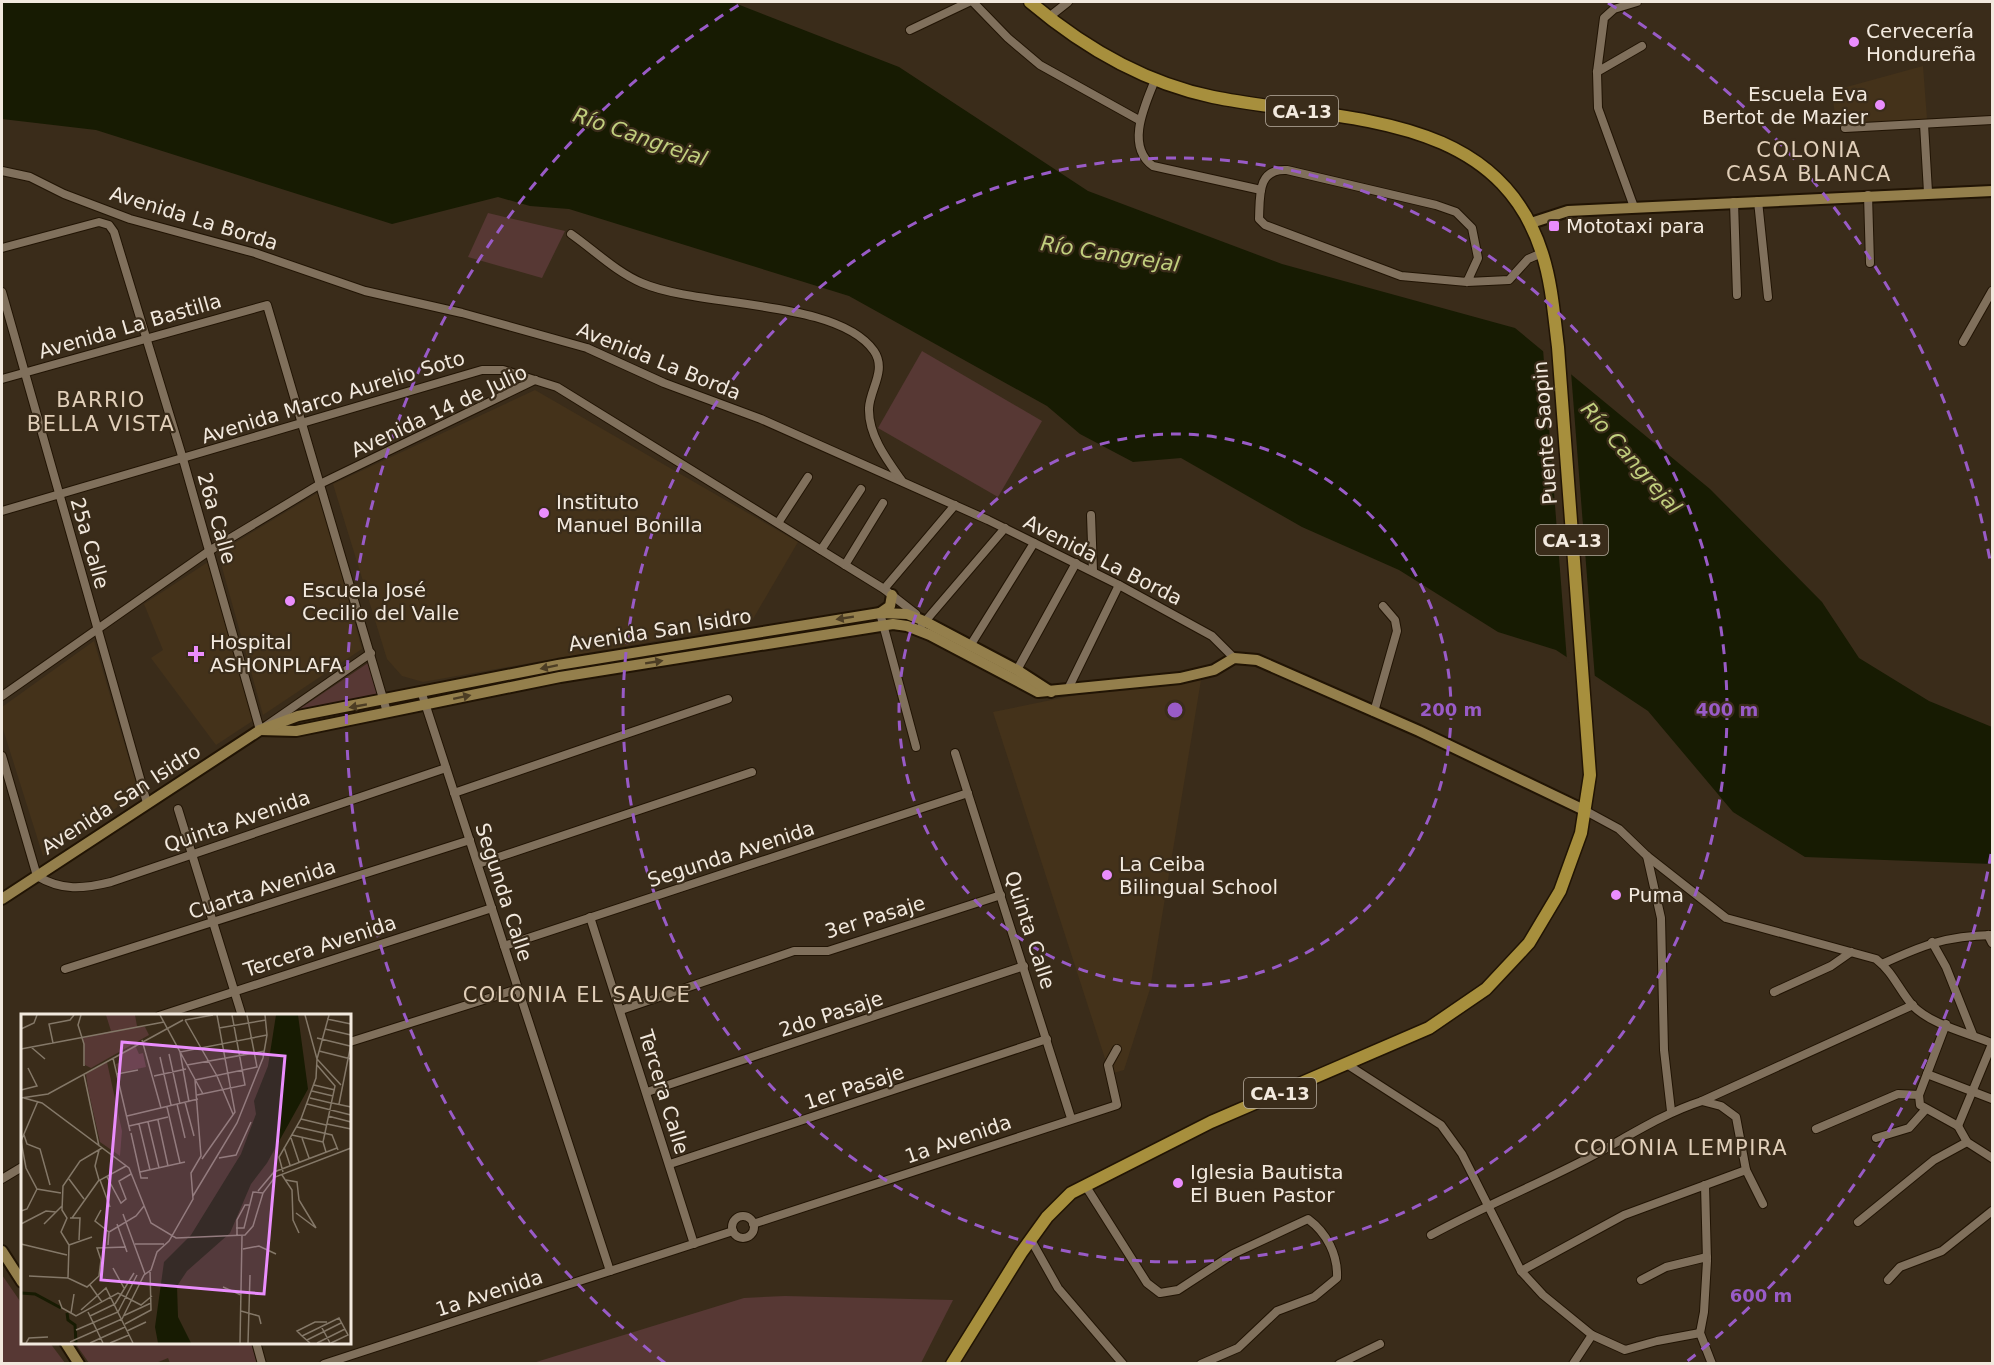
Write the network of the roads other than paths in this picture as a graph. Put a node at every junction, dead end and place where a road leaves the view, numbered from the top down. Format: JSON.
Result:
{"nodes":[{"id":1,"x":971,"y":2,"type":"edge"},
{"id":2,"x":1030,"y":2,"type":"edge"},
{"id":3,"x":1068,"y":2,"type":"edge"},
{"id":4,"x":1637,"y":2,"type":"edge"},
{"id":5,"x":1049,"y":18,"type":"junction"},
{"id":6,"x":910,"y":30,"type":"dead end"},
{"id":7,"x":1642,"y":46,"type":"dead end"},
{"id":8,"x":1597,"y":72,"type":"junction"},
{"id":9,"x":1155,"y":80,"type":"junction"},
{"id":10,"x":1139,"y":120,"type":"junction"},
{"id":11,"x":1992,"y":120,"type":"edge"},
{"id":12,"x":1924,"y":124,"type":"junction"},
{"id":13,"x":1845,"y":128,"type":"dead end"},
{"id":14,"x":2,"y":171,"type":"edge"},
{"id":15,"x":1261,"y":190,"type":"junction"},
{"id":16,"x":1992,"y":191,"type":"edge"},
{"id":17,"x":1928,"y":192,"type":"junction"},
{"id":18,"x":1868,"y":195,"type":"junction"},
{"id":19,"x":1758,"y":201,"type":"junction"},
{"id":20,"x":1734,"y":202,"type":"junction"},
{"id":21,"x":1634,"y":207,"type":"junction"},
{"id":22,"x":1531,"y":223,"type":"junction"},
{"id":23,"x":571,"y":234,"type":"dead end"},
{"id":24,"x":2,"y":248,"type":"edge"},
{"id":25,"x":1542,"y":253,"type":"junction"},
{"id":26,"x":1870,"y":263,"type":"dead end"},
{"id":27,"x":1467,"y":282,"type":"junction"},
{"id":28,"x":1992,"y":291,"type":"edge"},
{"id":29,"x":2,"y":292,"type":"edge"},
{"id":30,"x":1737,"y":295,"type":"dead end"},
{"id":31,"x":1768,"y":297,"type":"dead end"},
{"id":32,"x":148,"y":338,"type":"junction"},
{"id":33,"x":1964,"y":342,"type":"dead end"},
{"id":34,"x":24,"y":372,"type":"junction"},
{"id":35,"x":2,"y":379,"type":"edge"},
{"id":36,"x":535,"y":380,"type":"junction"},
{"id":37,"x":303,"y":424,"type":"junction"},
{"id":38,"x":183,"y":459,"type":"junction"},
{"id":39,"x":808,"y":477,"type":"dead end"},
{"id":40,"x":322,"y":483,"type":"junction"},
{"id":41,"x":903,"y":483,"type":"junction"},
{"id":42,"x":861,"y":489,"type":"dead end"},
{"id":43,"x":59,"y":494,"type":"junction"},
{"id":44,"x":883,"y":503,"type":"dead end"},
{"id":45,"x":955,"y":506,"type":"junction"},
{"id":46,"x":2,"y":512,"type":"edge"},
{"id":47,"x":1091,"y":515,"type":"dead end"},
{"id":48,"x":778,"y":524,"type":"junction"},
{"id":49,"x":1005,"y":528,"type":"junction"},
{"id":50,"x":1034,"y":543,"type":"junction"},
{"id":51,"x":209,"y":550,"type":"junction"},
{"id":52,"x":821,"y":550,"type":"junction"},
{"id":53,"x":1076,"y":563,"type":"junction"},
{"id":54,"x":845,"y":565,"type":"junction"},
{"id":55,"x":1093,"y":571,"type":"junction"},
{"id":56,"x":1119,"y":585,"type":"junction"},
{"id":57,"x":888,"y":592,"type":"junction"},
{"id":58,"x":1383,"y":606,"type":"dead end"},
{"id":59,"x":880,"y":614,"type":"junction"},
{"id":60,"x":882,"y":625,"type":"junction"},
{"id":61,"x":922,"y":626,"type":"junction"},
{"id":62,"x":97,"y":628,"type":"junction"},
{"id":63,"x":970,"y":646,"type":"junction"},
{"id":64,"x":371,"y":653,"type":"junction"},
{"id":65,"x":1234,"y":658,"type":"junction"},
{"id":66,"x":993,"y":664,"type":"junction"},
{"id":67,"x":1017,"y":670,"type":"junction"},
{"id":68,"x":1068,"y":688,"type":"junction"},
{"id":69,"x":1051,"y":692,"type":"junction"},
{"id":70,"x":2,"y":696,"type":"edge"},
{"id":71,"x":424,"y":699,"type":"junction"},
{"id":72,"x":728,"y":699,"type":"dead end"},
{"id":73,"x":385,"y":701,"type":"junction"},
{"id":74,"x":1374,"y":711,"type":"junction"},
{"id":75,"x":387,"y":712,"type":"junction"},
{"id":76,"x":260,"y":730,"type":"junction"},
{"id":77,"x":916,"y":747,"type":"dead end"},
{"id":78,"x":955,"y":753,"type":"dead end"},
{"id":79,"x":2,"y":756,"type":"edge"},
{"id":80,"x":446,"y":768,"type":"junction"},
{"id":81,"x":752,"y":772,"type":"dead end"},
{"id":82,"x":968,"y":792,"type":"junction"},
{"id":83,"x":454,"y":793,"type":"junction"},
{"id":84,"x":147,"y":803,"type":"junction"},
{"id":85,"x":178,"y":809,"type":"dead end"},
{"id":86,"x":1584,"y":810,"type":"junction"},
{"id":87,"x":470,"y":840,"type":"junction"},
{"id":88,"x":192,"y":854,"type":"junction"},
{"id":89,"x":1647,"y":856,"type":"junction"},
{"id":90,"x":477,"y":864,"type":"junction"},
{"id":91,"x":37,"y":876,"type":"junction"},
{"id":92,"x":1001,"y":895,"type":"junction"},
{"id":93,"x":2,"y":899,"type":"edge"},
{"id":94,"x":492,"y":908,"type":"junction"},
{"id":95,"x":590,"y":917,"type":"junction"},
{"id":96,"x":213,"y":922,"type":"junction"},
{"id":97,"x":1990,"y":935,"type":"edge"},
{"id":98,"x":1932,"y":942,"type":"junction"},
{"id":99,"x":1992,"y":943,"type":"edge"},
{"id":100,"x":504,"y":946,"type":"junction"},
{"id":101,"x":1851,"y":952,"type":"junction"},
{"id":102,"x":1882,"y":964,"type":"junction"},
{"id":103,"x":1024,"y":966,"type":"junction"},
{"id":104,"x":64,"y":969,"type":"dead end"},
{"id":105,"x":518,"y":989,"type":"junction"},
{"id":106,"x":235,"y":992,"type":"junction"},
{"id":107,"x":1774,"y":992,"type":"dead end"},
{"id":108,"x":1913,"y":1005,"type":"junction"},
{"id":109,"x":621,"y":1010,"type":"junction"},
{"id":110,"x":165,"y":1014,"type":"edge"},
{"id":111,"x":241,"y":1014,"type":"edge"},
{"id":112,"x":1946,"y":1024,"type":"junction"},
{"id":113,"x":1973,"y":1035,"type":"junction"},
{"id":114,"x":1047,"y":1038,"type":"junction"},
{"id":115,"x":351,"y":1042,"type":"edge"},
{"id":116,"x":1992,"y":1044,"type":"edge"},
{"id":117,"x":1117,"y":1049,"type":"dead end"},
{"id":118,"x":1348,"y":1065,"type":"junction"},
{"id":119,"x":1927,"y":1074,"type":"junction"},
{"id":120,"x":647,"y":1092,"type":"junction"},
{"id":121,"x":1974,"y":1092,"type":"junction"},
{"id":122,"x":1920,"y":1095,"type":"junction"},
{"id":123,"x":1992,"y":1099,"type":"edge"},
{"id":124,"x":1702,"y":1101,"type":"junction"},
{"id":125,"x":1926,"y":1109,"type":"junction"},
{"id":126,"x":1671,"y":1111,"type":"junction"},
{"id":127,"x":1071,"y":1118,"type":"junction"},
{"id":128,"x":1958,"y":1126,"type":"junction"},
{"id":129,"x":1816,"y":1129,"type":"dead end"},
{"id":130,"x":1876,"y":1138,"type":"dead end"},
{"id":131,"x":1967,"y":1142,"type":"junction"},
{"id":132,"x":1992,"y":1158,"type":"edge"},
{"id":133,"x":670,"y":1164,"type":"junction"},
{"id":134,"x":21,"y":1168,"type":"edge"},
{"id":135,"x":1746,"y":1170,"type":"junction"},
{"id":136,"x":2,"y":1179,"type":"edge"},
{"id":137,"x":1085,"y":1185,"type":"junction"},
{"id":138,"x":1705,"y":1185,"type":"junction"},
{"id":139,"x":1762,"y":1204,"type":"dead end"},
{"id":140,"x":1487,"y":1205,"type":"junction"},
{"id":141,"x":1992,"y":1212,"type":"edge"},
{"id":142,"x":1858,"y":1222,"type":"dead end"},
{"id":143,"x":753,"y":1224,"type":"junction"},
{"id":144,"x":733,"y":1231,"type":"junction"},
{"id":145,"x":1431,"y":1235,"type":"dead end"},
{"id":146,"x":1031,"y":1240,"type":"junction"},
{"id":147,"x":694,"y":1244,"type":"junction"},
{"id":148,"x":2,"y":1251,"type":"edge"},
{"id":149,"x":1707,"y":1257,"type":"junction"},
{"id":150,"x":1521,"y":1271,"type":"junction"},
{"id":151,"x":610,"y":1272,"type":"junction"},
{"id":152,"x":21,"y":1280,"type":"edge"},
{"id":153,"x":1641,"y":1280,"type":"dead end"},
{"id":154,"x":1888,"y":1280,"type":"dead end"},
{"id":155,"x":1700,"y":1333,"type":"junction"},
{"id":156,"x":1592,"y":1335,"type":"junction"},
{"id":157,"x":66,"y":1344,"type":"edge"},
{"id":158,"x":257,"y":1344,"type":"edge"},
{"id":159,"x":1380,"y":1344,"type":"dead end"},
{"id":160,"x":79,"y":1364,"type":"edge"},
{"id":161,"x":262,"y":1364,"type":"edge"},
{"id":162,"x":324,"y":1364,"type":"edge"},
{"id":163,"x":952,"y":1364,"type":"edge"},
{"id":164,"x":1123,"y":1364,"type":"edge"},
{"id":165,"x":1202,"y":1364,"type":"edge"},
{"id":166,"x":1339,"y":1364,"type":"edge"},
{"id":167,"x":1573,"y":1364,"type":"edge"},
{"id":168,"x":1712,"y":1364,"type":"edge"}],
"edges":[{"from":1,"to":6,"type":"street"},
{"from":1,"to":10,"type":"street"},
{"from":2,"to":5,"type":"main road","number":"CA-13"},
{"from":3,"to":5,"type":"street"},
{"from":4,"to":8,"type":"street"},
{"from":5,"to":9,"type":"main road","number":"CA-13"},
{"from":7,"to":8,"type":"street"},
{"from":8,"to":21,"type":"street"},
{"from":9,"to":10,"type":"street"},
{"from":9,"to":22,"type":"main road","number":"CA-13"},
{"from":10,"to":15,"type":"street"},
{"from":11,"to":12,"type":"street"},
{"from":12,"to":13,"type":"street"},
{"from":12,"to":17,"type":"street"},
{"from":14,"to":41,"type":"street","name":"Avenida La Borda"},
{"from":15,"to":27,"type":"street"},
{"from":15,"to":27,"type":"street"},
{"from":16,"to":17,"type":"street"},
{"from":17,"to":18,"type":"street"},
{"from":18,"to":19,"type":"street"},
{"from":18,"to":26,"type":"street"},
{"from":19,"to":20,"type":"street"},
{"from":19,"to":31,"type":"street"},
{"from":20,"to":21,"type":"street"},
{"from":20,"to":30,"type":"street"},
{"from":21,"to":22,"type":"street"},
{"from":22,"to":25,"type":"main road","number":"CA-13"},
{"from":23,"to":41,"type":"street"},
{"from":24,"to":32,"type":"street","name":"26a Calle"},
{"from":25,"to":27,"type":"street"},
{"from":25,"to":86,"type":"main road","name":"Puente Saopin","number":"CA-13"},
{"from":28,"to":33,"type":"street"},
{"from":29,"to":34,"type":"street","name":"25a Calle"},
{"from":32,"to":34,"type":"street","name":"Avenida La Bastilla"},
{"from":32,"to":37,"type":"street","name":"Avenida La Bastilla"},
{"from":32,"to":38,"type":"street","name":"26a Calle"},
{"from":34,"to":35,"type":"street","name":"Avenida La Bastilla"},
{"from":34,"to":43,"type":"street","name":"25a Calle"},
{"from":36,"to":37,"type":"street","name":"Avenida Marco Aurelio Soto"},
{"from":36,"to":40,"type":"street","name":"Avenida 14 de Julio"},
{"from":36,"to":48,"type":"street","name":"Avenida 14 de Julio"},
{"from":37,"to":38,"type":"street","name":"Avenida Marco Aurelio Soto"},
{"from":37,"to":40,"type":"street"},
{"from":38,"to":43,"type":"street","name":"Avenida Marco Aurelio Soto"},
{"from":38,"to":51,"type":"street","name":"26a Calle"},
{"from":39,"to":48,"type":"street"},
{"from":40,"to":51,"type":"street","name":"Avenida 14 de Julio"},
{"from":40,"to":64,"type":"street"},
{"from":41,"to":45,"type":"street","name":"Avenida La Borda"},
{"from":42,"to":52,"type":"street"},
{"from":43,"to":46,"type":"street","name":"Avenida Marco Aurelio Soto"},
{"from":43,"to":62,"type":"street","name":"25a Calle"},
{"from":44,"to":54,"type":"street"},
{"from":45,"to":49,"type":"street","name":"Avenida La Borda"},
{"from":45,"to":57,"type":"street"},
{"from":47,"to":55,"type":"street"},
{"from":48,"to":52,"type":"street","name":"Avenida 14 de Julio"},
{"from":49,"to":50,"type":"street","name":"Avenida La Borda"},
{"from":49,"to":61,"type":"street"},
{"from":50,"to":53,"type":"street","name":"Avenida La Borda"},
{"from":50,"to":63,"type":"street"},
{"from":51,"to":62,"type":"street","name":"Avenida 14 de Julio"},
{"from":51,"to":76,"type":"street","name":"26a Calle"},
{"from":52,"to":54,"type":"street","name":"Avenida 14 de Julio"},
{"from":53,"to":55,"type":"street","name":"Avenida La Borda"},
{"from":53,"to":67,"type":"street"},
{"from":54,"to":57,"type":"street","name":"Avenida 14 de Julio"},
{"from":55,"to":56,"type":"street","name":"Avenida La Borda"},
{"from":56,"to":65,"type":"street","name":"Avenida La Borda"},
{"from":56,"to":68,"type":"street"},
{"from":57,"to":59,"type":"street"},
{"from":57,"to":61,"type":"street","name":"Avenida 14 de Julio"},
{"from":58,"to":74,"type":"street"},
{"from":59,"to":60,"type":"street"},
{"from":59,"to":61,"type":"street","name":"Avenida San Isidro"},
{"from":59,"to":71,"type":"street","name":"Avenida San Isidro","one_way":true},
{"from":60,"to":61,"type":"street","name":"Avenida San Isidro"},
{"from":71,"to":60,"type":"street","name":"Avenida San Isidro","one_way":true},
{"from":60,"to":77,"type":"street"},
{"from":61,"to":63,"type":"street","name":"Avenida San Isidro"},
{"from":61,"to":66,"type":"street","name":"Avenida San Isidro"},
{"from":62,"to":70,"type":"street","name":"Avenida 14 de Julio"},
{"from":62,"to":84,"type":"street","name":"25a Calle"},
{"from":63,"to":66,"type":"street","name":"Avenida San Isidro"},
{"from":64,"to":73,"type":"street"},
{"from":64,"to":76,"type":"street","name":"Avenida San Isidro"},
{"from":65,"to":68,"type":"street","name":"Avenida San Isidro"},
{"from":65,"to":74,"type":"street"},
{"from":66,"to":67,"type":"street","name":"Avenida San Isidro"},
{"from":66,"to":69,"type":"street","name":"Avenida San Isidro"},
{"from":67,"to":69,"type":"street","name":"Avenida San Isidro"},
{"from":68,"to":69,"type":"street","name":"Avenida San Isidro"},
{"from":71,"to":73,"type":"street","name":"Avenida San Isidro"},
{"from":71,"to":75,"type":"street","name":"Avenida San Isidro"},
{"from":71,"to":80,"type":"street","name":"Segunda Calle"},
{"from":72,"to":83,"type":"street"},
{"from":73,"to":75,"type":"street"},
{"from":73,"to":76,"type":"street","name":"Avenida San Isidro","one_way":true},
{"from":74,"to":86,"type":"street"},
{"from":75,"to":76,"type":"street","name":"Avenida San Isidro"},
{"from":76,"to":84,"type":"street","name":"Avenida San Isidro"},
{"from":78,"to":82,"type":"street","name":"Quinta Calle"},
{"from":79,"to":91,"type":"street"},
{"from":80,"to":83,"type":"street","name":"Segunda Calle"},
{"from":80,"to":88,"type":"street","name":"Quinta Avenida"},
{"from":81,"to":90,"type":"street"},
{"from":82,"to":92,"type":"street","name":"Quinta Calle"},
{"from":82,"to":95,"type":"street","name":"Segunda Avenida"},
{"from":83,"to":87,"type":"street","name":"Segunda Calle"},
{"from":84,"to":91,"type":"street","name":"Avenida San Isidro"},
{"from":85,"to":88,"type":"street"},
{"from":86,"to":89,"type":"street"},
{"from":86,"to":118,"type":"main road","number":"CA-13"},
{"from":87,"to":90,"type":"street","name":"Segunda Calle"},
{"from":87,"to":96,"type":"street","name":"Cuarta Avenida"},
{"from":88,"to":91,"type":"street","name":"Quinta Avenida"},
{"from":88,"to":96,"type":"street"},
{"from":89,"to":101,"type":"street"},
{"from":89,"to":126,"type":"street"},
{"from":90,"to":94,"type":"street","name":"Segunda Calle"},
{"from":91,"to":93,"type":"street","name":"Avenida San Isidro"},
{"from":92,"to":103,"type":"street","name":"Quinta Calle"},
{"from":92,"to":109,"type":"street","name":"3er Pasaje"},
{"from":94,"to":100,"type":"street","name":"Segunda Calle"},
{"from":94,"to":106,"type":"street","name":"Tercera Avenida"},
{"from":95,"to":100,"type":"street","name":"Segunda Avenida"},
{"from":95,"to":109,"type":"street","name":"Tercera Calle"},
{"from":96,"to":104,"type":"street","name":"Cuarta Avenida"},
{"from":96,"to":106,"type":"street"},
{"from":97,"to":98,"type":"street"},
{"from":97,"to":99,"type":"street"},
{"from":98,"to":102,"type":"street"},
{"from":98,"to":113,"type":"street"},
{"from":100,"to":105,"type":"street","name":"Segunda Calle"},
{"from":101,"to":102,"type":"street"},
{"from":101,"to":107,"type":"street"},
{"from":102,"to":108,"type":"street"},
{"from":103,"to":114,"type":"street","name":"Quinta Calle"},
{"from":103,"to":120,"type":"street","name":"2do Pasaje"},
{"from":105,"to":115,"type":"street"},
{"from":105,"to":151,"type":"street","name":"Segunda Calle"},
{"from":106,"to":110,"type":"street","name":"Tercera Avenida"},
{"from":106,"to":111,"type":"street"},
{"from":108,"to":112,"type":"street"},
{"from":108,"to":124,"type":"street"},
{"from":109,"to":120,"type":"street","name":"Tercera Calle"},
{"from":112,"to":113,"type":"street"},
{"from":112,"to":119,"type":"street"},
{"from":113,"to":116,"type":"street"},
{"from":114,"to":127,"type":"street","name":"Quinta Calle"},
{"from":114,"to":133,"type":"street","name":"1er Pasaje"},
{"from":116,"to":121,"type":"street"},
{"from":117,"to":127,"type":"street","name":"1a Avenida"},
{"from":118,"to":137,"type":"main road","number":"CA-13"},
{"from":118,"to":140,"type":"street"},
{"from":119,"to":121,"type":"street"},
{"from":119,"to":122,"type":"street"},
{"from":120,"to":133,"type":"street","name":"Tercera Calle"},
{"from":121,"to":123,"type":"street"},
{"from":121,"to":128,"type":"street"},
{"from":122,"to":125,"type":"street"},
{"from":122,"to":129,"type":"street"},
{"from":124,"to":126,"type":"street"},
{"from":124,"to":135,"type":"street"},
{"from":125,"to":128,"type":"street"},
{"from":125,"to":130,"type":"street"},
{"from":126,"to":140,"type":"street"},
{"from":127,"to":143,"type":"street","name":"1a Avenida"},
{"from":128,"to":131,"type":"street"},
{"from":131,"to":132,"type":"street"},
{"from":131,"to":142,"type":"street"},
{"from":133,"to":147,"type":"street","name":"Tercera Calle"},
{"from":134,"to":136,"type":"street"},
{"from":135,"to":138,"type":"street"},
{"from":135,"to":139,"type":"street"},
{"from":137,"to":146,"type":"main road","number":"CA-13"},
{"from":137,"to":165,"type":"street"},
{"from":138,"to":149,"type":"street"},
{"from":138,"to":150,"type":"street"},
{"from":140,"to":145,"type":"street"},
{"from":140,"to":150,"type":"street"},
{"from":141,"to":154,"type":"street"},
{"from":143,"to":144,"type":"street","name":"1a Avenida"},
{"from":143,"to":144,"type":"street","name":"1a Avenida"},
{"from":144,"to":147,"type":"street","name":"1a Avenida"},
{"from":146,"to":163,"type":"main road","number":"CA-13"},
{"from":146,"to":164,"type":"street"},
{"from":147,"to":151,"type":"street","name":"1a Avenida"},
{"from":148,"to":152,"type":"street"},
{"from":149,"to":153,"type":"street"},
{"from":149,"to":155,"type":"street"},
{"from":150,"to":156,"type":"street"},
{"from":151,"to":162,"type":"street","name":"1a Avenida"},
{"from":155,"to":156,"type":"street"},
{"from":155,"to":168,"type":"street"},
{"from":156,"to":167,"type":"street"},
{"from":157,"to":160,"type":"street"},
{"from":158,"to":161,"type":"street"},
{"from":159,"to":166,"type":"street"}]}
